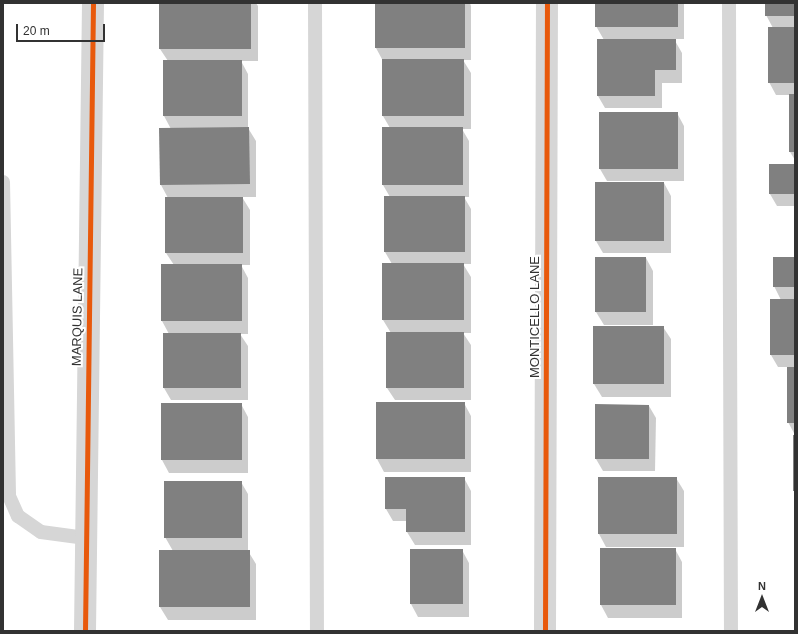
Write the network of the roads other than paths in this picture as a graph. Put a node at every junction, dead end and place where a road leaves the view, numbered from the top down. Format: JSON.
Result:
{"nodes":[{"id":1,"x":93,"y":3,"type":"edge"},
{"id":2,"x":315,"y":3,"type":"edge"},
{"id":3,"x":546,"y":3,"type":"edge"},
{"id":4,"x":729,"y":3,"type":"edge"},
{"id":5,"x":3,"y":182,"type":"edge"},
{"id":6,"x":86,"y":538,"type":"junction"},
{"id":7,"x":85,"y":631,"type":"edge"},
{"id":8,"x":317,"y":631,"type":"edge"},
{"id":9,"x":545,"y":631,"type":"edge"},
{"id":10,"x":731,"y":631,"type":"edge"}],
"edges":[{"from":1,"to":6,"type":"street","name":"MARQUIS LANE"},
{"from":2,"to":8,"type":"lane"},
{"from":3,"to":9,"type":"street","name":"MONTICELLO LANE"},
{"from":4,"to":10,"type":"lane"},
{"from":5,"to":6,"type":"lane"},
{"from":6,"to":7,"type":"street","name":"MARQUIS LANE"}]}
